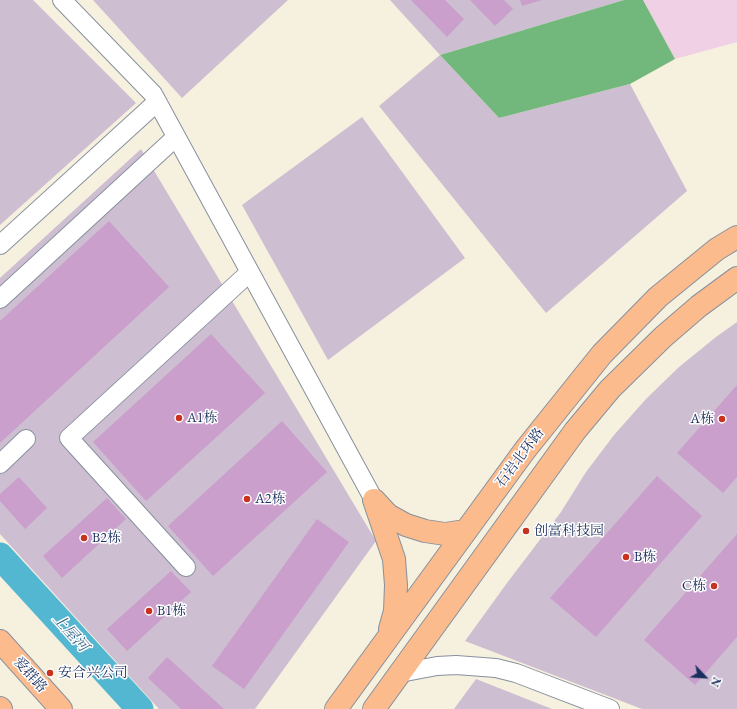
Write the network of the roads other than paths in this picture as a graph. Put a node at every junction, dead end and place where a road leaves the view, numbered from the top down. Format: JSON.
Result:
{"nodes":[{"id":1,"x":62,"y":0,"type":"edge"},
{"id":2,"x":157,"y":102,"type":"junction"},
{"id":3,"x":176,"y":137,"type":"junction"},
{"id":4,"x":737,"y":237,"type":"edge"},
{"id":5,"x":0,"y":245,"type":"edge"},
{"id":6,"x":250,"y":272,"type":"junction"},
{"id":7,"x":737,"y":278,"type":"edge"},
{"id":8,"x":0,"y":299,"type":"edge"},
{"id":9,"x":26,"y":439,"type":"dead end"},
{"id":10,"x":0,"y":464,"type":"edge"},
{"id":11,"x":374,"y":500,"type":"junction"},
{"id":12,"x":465,"y":531,"type":"junction"},
{"id":13,"x":186,"y":567,"type":"dead end"},
{"id":14,"x":388,"y":636,"type":"junction"},
{"id":15,"x":0,"y":641,"type":"edge"},
{"id":16,"x":400,"y":673,"type":"junction"},
{"id":17,"x":61,"y":709,"type":"edge"},
{"id":18,"x":336,"y":709,"type":"edge"},
{"id":19,"x":374,"y":709,"type":"edge"},
{"id":20,"x":610,"y":709,"type":"edge"}],
"edges":[{"from":1,"to":2,"type":"street"},
{"from":2,"to":3,"type":"street"},
{"from":2,"to":5,"type":"street"},
{"from":3,"to":6,"type":"street"},
{"from":3,"to":8,"type":"street"},
{"from":4,"to":12,"type":"main road","name":"石岩北环路"},
{"from":6,"to":11,"type":"street"},
{"from":6,"to":13,"type":"street"},
{"from":7,"to":16,"type":"main road","name":"石岩北环路"},
{"from":9,"to":10,"type":"street"},
{"from":11,"to":12,"type":"main road"},
{"from":11,"to":14,"type":"main road"},
{"from":12,"to":14,"type":"main road","name":"石岩北环路"},
{"from":14,"to":18,"type":"main road","name":"石岩北环路"},
{"from":15,"to":17,"type":"main road","name":"爱群路"},
{"from":16,"to":19,"type":"main road","name":"石岩北环路"},
{"from":16,"to":20,"type":"street"}]}
